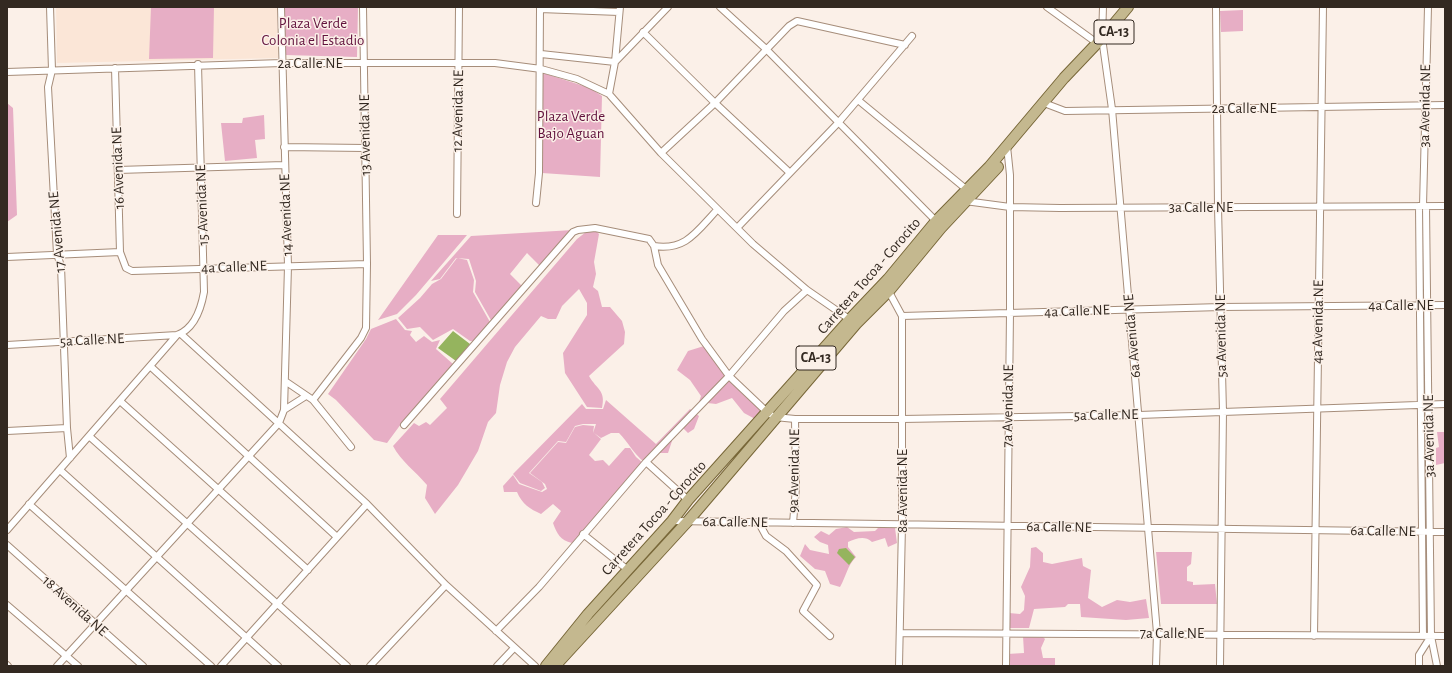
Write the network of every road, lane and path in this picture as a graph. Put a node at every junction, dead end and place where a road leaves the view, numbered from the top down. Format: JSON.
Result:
{"nodes":[{"id":1,"x":50,"y":7,"type":"edge"},
{"id":2,"x":281,"y":7,"type":"edge"},
{"id":3,"x":364,"y":7,"type":"edge"},
{"id":4,"x":459,"y":7,"type":"edge"},
{"id":5,"x":668,"y":7,"type":"edge"},
{"id":6,"x":720,"y":7,"type":"edge"},
{"id":7,"x":1046,"y":7,"type":"edge"},
{"id":8,"x":1103,"y":7,"type":"edge"},
{"id":9,"x":1128,"y":7,"type":"edge"},
{"id":10,"x":1135,"y":7,"type":"edge"},
{"id":11,"x":1216,"y":7,"type":"edge"},
{"id":12,"x":1323,"y":7,"type":"edge"},
{"id":13,"x":1428,"y":7,"type":"edge"},
{"id":14,"x":540,"y":8,"type":"edge"},
{"id":15,"x":620,"y":9,"type":"edge"},
{"id":16,"x":644,"y":32,"type":"junction"},
{"id":17,"x":912,"y":36,"type":"dead end"},
{"id":18,"x":1101,"y":42,"type":"junction"},
{"id":19,"x":906,"y":45,"type":"junction"},
{"id":20,"x":766,"y":50,"type":"junction"},
{"id":21,"x":541,"y":54,"type":"junction"},
{"id":22,"x":615,"y":62,"type":"junction"},
{"id":23,"x":282,"y":63,"type":"junction"},
{"id":24,"x":364,"y":63,"type":"junction"},
{"id":25,"x":459,"y":63,"type":"junction"},
{"id":26,"x":198,"y":64,"type":"junction"},
{"id":27,"x":115,"y":68,"type":"junction"},
{"id":28,"x":541,"y":69,"type":"junction"},
{"id":29,"x":52,"y":70,"type":"junction"},
{"id":30,"x":7,"y":72,"type":"edge"},
{"id":31,"x":609,"y":94,"type":"junction"},
{"id":32,"x":858,"y":100,"type":"junction"},
{"id":33,"x":715,"y":103,"type":"junction"},
{"id":34,"x":1046,"y":105,"type":"junction"},
{"id":35,"x":1426,"y":105,"type":"junction"},
{"id":36,"x":1445,"y":105,"type":"edge"},
{"id":37,"x":1321,"y":107,"type":"junction"},
{"id":38,"x":1217,"y":108,"type":"junction"},
{"id":39,"x":1112,"y":109,"type":"junction"},
{"id":40,"x":838,"y":123,"type":"junction"},
{"id":41,"x":284,"y":147,"type":"junction"},
{"id":42,"x":365,"y":148,"type":"junction"},
{"id":43,"x":1008,"y":150,"type":"junction"},
{"id":44,"x":661,"y":153,"type":"junction"},
{"id":45,"x":284,"y":165,"type":"junction"},
{"id":46,"x":201,"y":167,"type":"junction"},
{"id":47,"x":118,"y":170,"type":"junction"},
{"id":48,"x":789,"y":172,"type":"junction"},
{"id":49,"x":966,"y":188,"type":"junction"},
{"id":50,"x":962,"y":200,"type":"junction"},
{"id":51,"x":536,"y":203,"type":"dead end"},
{"id":52,"x":1218,"y":206,"type":"junction"},
{"id":53,"x":1320,"y":206,"type":"junction"},
{"id":54,"x":1423,"y":206,"type":"junction"},
{"id":55,"x":1445,"y":206,"type":"edge"},
{"id":56,"x":1010,"y":207,"type":"junction"},
{"id":57,"x":1120,"y":207,"type":"junction"},
{"id":58,"x":717,"y":210,"type":"junction"},
{"id":59,"x":457,"y":214,"type":"dead end"},
{"id":60,"x":936,"y":221,"type":"junction"},
{"id":61,"x":737,"y":228,"type":"junction"},
{"id":62,"x":654,"y":246,"type":"junction"},
{"id":63,"x":120,"y":252,"type":"junction"},
{"id":64,"x":57,"y":254,"type":"junction"},
{"id":65,"x":7,"y":257,"type":"edge"},
{"id":66,"x":367,"y":264,"type":"junction"},
{"id":67,"x":288,"y":266,"type":"junction"},
{"id":68,"x":126,"y":268,"type":"joint"},
{"id":69,"x":204,"y":268,"type":"junction"},
{"id":70,"x":886,"y":288,"type":"junction"},
{"id":71,"x":808,"y":290,"type":"junction"},
{"id":72,"x":1318,"y":305,"type":"junction"},
{"id":73,"x":1420,"y":305,"type":"junction"},
{"id":74,"x":1427,"y":305,"type":"junction"},
{"id":75,"x":1445,"y":305,"type":"edge"},
{"id":76,"x":1221,"y":307,"type":"junction"},
{"id":77,"x":1130,"y":309,"type":"junction"},
{"id":78,"x":1010,"y":313,"type":"junction"},
{"id":79,"x":902,"y":316,"type":"junction"},
{"id":80,"x":853,"y":322,"type":"junction"},
{"id":81,"x":179,"y":334,"type":"junction"},
{"id":82,"x":64,"y":341,"type":"junction"},
{"id":83,"x":7,"y":345,"type":"edge"},
{"id":84,"x":150,"y":366,"type":"junction"},
{"id":85,"x":729,"y":376,"type":"junction"},
{"id":86,"x":285,"y":381,"type":"junction"},
{"id":87,"x":306,"y":396,"type":"junction"},
{"id":88,"x":314,"y":400,"type":"junction"},
{"id":89,"x":120,"y":401,"type":"junction"},
{"id":90,"x":1445,"y":404,"type":"edge"},
{"id":91,"x":1424,"y":405,"type":"junction"},
{"id":92,"x":1317,"y":409,"type":"junction"},
{"id":93,"x":284,"y":410,"type":"junction"},
{"id":94,"x":1223,"y":412,"type":"junction"},
{"id":95,"x":772,"y":415,"type":"junction"},
{"id":96,"x":1139,"y":415,"type":"junction"},
{"id":97,"x":1008,"y":417,"type":"junction"},
{"id":98,"x":795,"y":419,"type":"junction"},
{"id":99,"x":902,"y":419,"type":"junction"},
{"id":100,"x":279,"y":423,"type":"junction"},
{"id":101,"x":404,"y":425,"type":"dead end"},
{"id":102,"x":67,"y":428,"type":"junction"},
{"id":103,"x":7,"y":431,"type":"edge"},
{"id":104,"x":89,"y":436,"type":"junction"},
{"id":105,"x":351,"y":447,"type":"dead end"},
{"id":106,"x":249,"y":456,"type":"junction"},
{"id":107,"x":70,"y":458,"type":"junction"},
{"id":108,"x":646,"y":462,"type":"junction"},
{"id":109,"x":60,"y":470,"type":"junction"},
{"id":110,"x":218,"y":489,"type":"junction"},
{"id":111,"x":688,"y":500,"type":"junction"},
{"id":112,"x":29,"y":504,"type":"junction"},
{"id":113,"x":367,"y":504,"type":"junction"},
{"id":114,"x":672,"y":521,"type":"junction"},
{"id":115,"x":688,"y":521,"type":"junction"},
{"id":116,"x":759,"y":522,"type":"junction"},
{"id":117,"x":187,"y":523,"type":"junction"},
{"id":118,"x":793,"y":523,"type":"junction"},
{"id":119,"x":902,"y":525,"type":"junction"},
{"id":120,"x":1007,"y":526,"type":"junction"},
{"id":121,"x":1148,"y":528,"type":"junction"},
{"id":122,"x":1222,"y":529,"type":"junction"},
{"id":123,"x":7,"y":530,"type":"edge"},
{"id":124,"x":1315,"y":530,"type":"junction"},
{"id":125,"x":1422,"y":532,"type":"junction"},
{"id":126,"x":1430,"y":532,"type":"junction"},
{"id":127,"x":1445,"y":532,"type":"edge"},
{"id":128,"x":583,"y":534,"type":"junction"},
{"id":129,"x":337,"y":538,"type":"junction"},
{"id":130,"x":7,"y":546,"type":"edge"},
{"id":131,"x":156,"y":557,"type":"junction"},
{"id":132,"x":308,"y":570,"type":"junction"},
{"id":133,"x":628,"y":570,"type":"junction"},
{"id":134,"x":446,"y":585,"type":"junction"},
{"id":135,"x":126,"y":590,"type":"junction"},
{"id":136,"x":277,"y":604,"type":"junction"},
{"id":137,"x":7,"y":605,"type":"edge"},
{"id":138,"x":95,"y":624,"type":"junction"},
{"id":139,"x":496,"y":631,"type":"junction"},
{"id":140,"x":900,"y":633,"type":"junction"},
{"id":141,"x":1006,"y":633,"type":"junction"},
{"id":142,"x":1157,"y":633,"type":"junction"},
{"id":143,"x":1221,"y":634,"type":"junction"},
{"id":144,"x":830,"y":636,"type":"dead end"},
{"id":145,"x":1314,"y":636,"type":"junction"},
{"id":146,"x":1423,"y":636,"type":"junction"},
{"id":147,"x":1432,"y":636,"type":"junction"},
{"id":148,"x":1445,"y":636,"type":"edge"},
{"id":149,"x":246,"y":638,"type":"junction"},
{"id":150,"x":514,"y":648,"type":"junction"},
{"id":151,"x":66,"y":655,"type":"junction"},
{"id":152,"x":57,"y":666,"type":"edge"},
{"id":153,"x":78,"y":666,"type":"edge"},
{"id":154,"x":143,"y":666,"type":"edge"},
{"id":155,"x":211,"y":666,"type":"edge"},
{"id":156,"x":221,"y":666,"type":"edge"},
{"id":157,"x":278,"y":666,"type":"edge"},
{"id":158,"x":348,"y":666,"type":"edge"},
{"id":159,"x":370,"y":666,"type":"edge"},
{"id":160,"x":497,"y":666,"type":"edge"},
{"id":161,"x":535,"y":666,"type":"edge"},
{"id":162,"x":546,"y":666,"type":"edge"},
{"id":163,"x":555,"y":666,"type":"edge"},
{"id":164,"x":899,"y":666,"type":"edge"},
{"id":165,"x":1006,"y":666,"type":"edge"},
{"id":166,"x":1156,"y":666,"type":"edge"},
{"id":167,"x":1220,"y":666,"type":"edge"},
{"id":168,"x":1419,"y":666,"type":"edge"},
{"id":169,"x":1437,"y":666,"type":"edge"}],
"edges":[{"from":1,"to":29,"type":"street","name":"17 Avenida NE"},
{"from":2,"to":23,"type":"street","name":"14 Avenida NE"},
{"from":3,"to":24,"type":"street","name":"13 Avenida NE"},
{"from":4,"to":25,"type":"street","name":"12 Avenida NE"},
{"from":5,"to":16,"type":"street"},
{"from":6,"to":20,"type":"street"},
{"from":7,"to":18,"type":"street"},
{"from":8,"to":18,"type":"street","name":"6a Avenida NE"},
{"from":9,"to":18,"type":"main road","number":"CA-13"},
{"from":10,"to":18,"type":"main road","number":"CA-13"},
{"from":11,"to":38,"type":"street","name":"5a Avenida NE"},
{"from":12,"to":37,"type":"street","name":"4a Avenida NE"},
{"from":13,"to":35,"type":"street","name":"3a Avenida NE"},
{"from":14,"to":15,"type":"street"},
{"from":14,"to":21,"type":"street"},
{"from":15,"to":22,"type":"street"},
{"from":16,"to":22,"type":"street"},
{"from":16,"to":33,"type":"street"},
{"from":17,"to":19,"type":"street"},
{"from":18,"to":34,"type":"main road","name":"Carretera Tocoa - Corocito","number":"CA-13"},
{"from":18,"to":39,"type":"street","name":"6a Avenida NE"},
{"from":19,"to":20,"type":"street"},
{"from":19,"to":32,"type":"street"},
{"from":20,"to":33,"type":"street"},
{"from":20,"to":40,"type":"street"},
{"from":21,"to":22,"type":"street"},
{"from":21,"to":28,"type":"street"},
{"from":22,"to":31,"type":"street"},
{"from":23,"to":24,"type":"street","name":"2a Calle NE"},
{"from":23,"to":26,"type":"street","name":"2a Calle NE"},
{"from":23,"to":41,"type":"street","name":"14 Avenida NE"},
{"from":24,"to":25,"type":"street","name":"2a Calle NE"},
{"from":24,"to":42,"type":"street","name":"13 Avenida NE"},
{"from":25,"to":28,"type":"street","name":"2a Calle NE"},
{"from":25,"to":59,"type":"street","name":"12 Avenida NE"},
{"from":26,"to":27,"type":"street","name":"2a Calle NE"},
{"from":26,"to":46,"type":"street","name":"15 Avenida NE"},
{"from":27,"to":29,"type":"street","name":"2a Calle NE"},
{"from":27,"to":47,"type":"street","name":"16 Avenida NE"},
{"from":28,"to":31,"type":"street","name":"2a Calle NE"},
{"from":28,"to":51,"type":"street"},
{"from":29,"to":30,"type":"street","name":"2a Calle NE"},
{"from":29,"to":64,"type":"street","name":"17 Avenida NE"},
{"from":31,"to":44,"type":"street"},
{"from":32,"to":40,"type":"street"},
{"from":32,"to":49,"type":"street"},
{"from":33,"to":44,"type":"street"},
{"from":33,"to":48,"type":"street"},
{"from":34,"to":39,"type":"street","name":"2a Calle NE"},
{"from":34,"to":43,"type":"main road","name":"Carretera Tocoa - Corocito","number":"CA-13"},
{"from":35,"to":36,"type":"street","name":"2a Calle NE"},
{"from":35,"to":37,"type":"street","name":"2a Calle NE"},
{"from":35,"to":54,"type":"street","name":"3a Avenida NE"},
{"from":37,"to":38,"type":"street","name":"2a Calle NE"},
{"from":37,"to":53,"type":"street","name":"4a Avenida NE"},
{"from":38,"to":39,"type":"street","name":"2a Calle NE"},
{"from":38,"to":52,"type":"street","name":"5a Avenida NE"},
{"from":39,"to":57,"type":"street","name":"6a Avenida NE"},
{"from":40,"to":48,"type":"street"},
{"from":40,"to":60,"type":"street"},
{"from":41,"to":42,"type":"street"},
{"from":41,"to":45,"type":"street","name":"14 Avenida NE"},
{"from":42,"to":66,"type":"street","name":"13 Avenida NE"},
{"from":43,"to":49,"type":"main road","name":"Carretera Tocoa - Corocito","number":"CA-13"},
{"from":43,"to":50,"type":"main road","name":"Carretera Tocoa - Corocito","number":"CA-13"},
{"from":43,"to":56,"type":"street","name":"7a Avenida NE"},
{"from":44,"to":58,"type":"street"},
{"from":45,"to":46,"type":"street"},
{"from":45,"to":67,"type":"street","name":"14 Avenida NE"},
{"from":46,"to":47,"type":"street"},
{"from":46,"to":69,"type":"street","name":"15 Avenida NE"},
{"from":47,"to":63,"type":"street","name":"16 Avenida NE"},
{"from":48,"to":61,"type":"street"},
{"from":49,"to":50,"type":"main road","name":"Carretera Tocoa - Corocito","number":"CA-13"},
{"from":50,"to":56,"type":"street","name":"3a Calle NE"},
{"from":50,"to":60,"type":"main road","name":"Carretera Tocoa - Corocito","number":"CA-13"},
{"from":50,"to":70,"type":"main road","name":"Carretera Tocoa - Corocito","number":"CA-13"},
{"from":52,"to":53,"type":"street","name":"3a Calle NE"},
{"from":52,"to":57,"type":"street","name":"3a Calle NE"},
{"from":52,"to":76,"type":"street","name":"5a Avenida NE"},
{"from":53,"to":54,"type":"street","name":"3a Calle NE"},
{"from":53,"to":72,"type":"street","name":"4a Avenida NE"},
{"from":54,"to":55,"type":"street","name":"3a Calle NE"},
{"from":54,"to":73,"type":"street"},
{"from":54,"to":74,"type":"street","name":"3a Avenida NE"},
{"from":56,"to":57,"type":"street","name":"3a Calle NE"},
{"from":56,"to":78,"type":"street","name":"7a Avenida NE"},
{"from":57,"to":77,"type":"street","name":"6a Avenida NE"},
{"from":58,"to":61,"type":"street"},
{"from":58,"to":62,"type":"street"},
{"from":60,"to":70,"type":"main road","name":"Carretera Tocoa - Corocito","number":"CA-13"},
{"from":61,"to":71,"type":"street"},
{"from":62,"to":85,"type":"street"},
{"from":62,"to":101,"type":"street"},
{"from":63,"to":64,"type":"street"},
{"from":63,"to":68,"type":"street","name":"16 Avenida NE"},
{"from":64,"to":65,"type":"street"},
{"from":64,"to":82,"type":"street","name":"17 Avenida NE"},
{"from":66,"to":67,"type":"street","name":"4a Calle NE"},
{"from":66,"to":88,"type":"street","name":"13 Avenida NE"},
{"from":67,"to":69,"type":"street","name":"4a Calle NE"},
{"from":67,"to":86,"type":"street","name":"14 Avenida NE"},
{"from":68,"to":69,"type":"street","name":"4a Calle NE"},
{"from":69,"to":81,"type":"street","name":"15 Avenida NE"},
{"from":70,"to":79,"type":"street"},
{"from":70,"to":80,"type":"main road","name":"Carretera Tocoa - Corocito","number":"CA-13"},
{"from":71,"to":80,"type":"street"},
{"from":71,"to":85,"type":"street"},
{"from":72,"to":73,"type":"street","name":"4a Calle NE"},
{"from":72,"to":76,"type":"street","name":"4a Calle NE"},
{"from":72,"to":92,"type":"street","name":"4a Avenida NE"},
{"from":73,"to":74,"type":"street","name":"4a Calle NE"},
{"from":73,"to":91,"type":"street"},
{"from":74,"to":75,"type":"street","name":"4a Calle NE"},
{"from":74,"to":91,"type":"street","name":"3a Avenida NE"},
{"from":76,"to":77,"type":"street","name":"4a Calle NE"},
{"from":76,"to":94,"type":"street","name":"5a Avenida NE"},
{"from":77,"to":78,"type":"street","name":"4a Calle NE"},
{"from":77,"to":96,"type":"street","name":"6a Avenida NE"},
{"from":78,"to":79,"type":"street","name":"4a Calle NE"},
{"from":78,"to":97,"type":"street","name":"7a Avenida NE"},
{"from":79,"to":99,"type":"street","name":"8a Avenida NE"},
{"from":80,"to":95,"type":"main road","name":"Carretera Tocoa - Corocito","number":"CA-13"},
{"from":81,"to":82,"type":"street","name":"5a Calle NE"},
{"from":81,"to":84,"type":"street","name":"15 Avenida NE"},
{"from":81,"to":100,"type":"street"},
{"from":82,"to":83,"type":"street","name":"5a Calle NE"},
{"from":82,"to":102,"type":"street","name":"17 Avenida NE"},
{"from":84,"to":89,"type":"street","name":"15 Avenida NE"},
{"from":84,"to":106,"type":"street"},
{"from":85,"to":95,"type":"street"},
{"from":85,"to":108,"type":"street"},
{"from":86,"to":87,"type":"street"},
{"from":86,"to":93,"type":"street","name":"14 Avenida NE"},
{"from":87,"to":88,"type":"street"},
{"from":87,"to":93,"type":"street"},
{"from":88,"to":105,"type":"street"},
{"from":89,"to":104,"type":"street","name":"15 Avenida NE"},
{"from":89,"to":110,"type":"street"},
{"from":90,"to":91,"type":"street","name":"5a Calle NE"},
{"from":91,"to":92,"type":"street","name":"5a Calle NE"},
{"from":91,"to":125,"type":"street"},
{"from":91,"to":126,"type":"street","name":"3a Avenida NE"},
{"from":92,"to":94,"type":"street","name":"5a Calle NE"},
{"from":92,"to":124,"type":"street","name":"4a Avenida NE"},
{"from":93,"to":100,"type":"street","name":"14 Avenida NE"},
{"from":94,"to":96,"type":"street","name":"5a Calle NE"},
{"from":94,"to":122,"type":"street","name":"5a Avenida NE"},
{"from":95,"to":98,"type":"street","name":"5a Calle NE"},
{"from":95,"to":111,"type":"main road","name":"Carretera Tocoa - Corocito","number":"CA-13"},
{"from":95,"to":115,"type":"main road","name":"Carretera Tocoa - Corocito","number":"CA-13"},
{"from":96,"to":97,"type":"street","name":"5a Calle NE"},
{"from":96,"to":121,"type":"street","name":"6a Avenida NE"},
{"from":97,"to":99,"type":"street","name":"5a Calle NE"},
{"from":97,"to":120,"type":"street","name":"7a Avenida NE"},
{"from":98,"to":99,"type":"street","name":"5a Calle NE"},
{"from":98,"to":118,"type":"street","name":"9a Avenida NE"},
{"from":99,"to":119,"type":"street","name":"8a Avenida NE"},
{"from":100,"to":106,"type":"street"},
{"from":100,"to":113,"type":"street"},
{"from":102,"to":103,"type":"street"},
{"from":102,"to":107,"type":"street","name":"17 Avenida NE"},
{"from":104,"to":107,"type":"street","name":"15 Avenida NE"},
{"from":104,"to":117,"type":"street"},
{"from":106,"to":110,"type":"street"},
{"from":106,"to":129,"type":"street"},
{"from":107,"to":109,"type":"street","name":"15 Avenida NE"},
{"from":108,"to":111,"type":"street"},
{"from":108,"to":128,"type":"street"},
{"from":109,"to":112,"type":"street","name":"15 Avenida NE"},
{"from":109,"to":131,"type":"street"},
{"from":110,"to":117,"type":"street"},
{"from":110,"to":132,"type":"street"},
{"from":111,"to":114,"type":"main road","name":"Carretera Tocoa - Corocito","number":"CA-13"},
{"from":112,"to":123,"type":"street","name":"15 Avenida NE"},
{"from":112,"to":135,"type":"street"},
{"from":113,"to":129,"type":"street"},
{"from":113,"to":134,"type":"street"},
{"from":114,"to":115,"type":"street","name":"6a Calle NE"},
{"from":114,"to":133,"type":"main road","name":"Carretera Tocoa - Corocito","number":"CA-13"},
{"from":115,"to":116,"type":"street","name":"6a Calle NE"},
{"from":115,"to":163,"type":"main road","name":"Carretera Tocoa - Corocito","number":"CA-13"},
{"from":116,"to":118,"type":"street","name":"6a Calle NE"},
{"from":116,"to":144,"type":"street"},
{"from":117,"to":131,"type":"street"},
{"from":117,"to":136,"type":"street"},
{"from":118,"to":119,"type":"street","name":"6a Calle NE"},
{"from":119,"to":120,"type":"street","name":"6a Calle NE"},
{"from":119,"to":140,"type":"street","name":"8a Avenida NE"},
{"from":120,"to":121,"type":"street","name":"6a Calle NE"},
{"from":120,"to":141,"type":"street","name":"7a Avenida NE"},
{"from":121,"to":122,"type":"street","name":"6a Calle NE"},
{"from":121,"to":142,"type":"street","name":"6a Avenida NE"},
{"from":122,"to":124,"type":"street","name":"6a Calle NE"},
{"from":122,"to":143,"type":"street","name":"5a Avenida NE"},
{"from":124,"to":125,"type":"street","name":"6a Calle NE"},
{"from":124,"to":145,"type":"street","name":"4a Avenida NE"},
{"from":125,"to":126,"type":"street","name":"6a Calle NE"},
{"from":125,"to":146,"type":"street"},
{"from":126,"to":127,"type":"street","name":"6a Calle NE"},
{"from":126,"to":147,"type":"street","name":"3a Avenida NE"},
{"from":128,"to":133,"type":"street"},
{"from":128,"to":139,"type":"street"},
{"from":129,"to":132,"type":"street"},
{"from":130,"to":138,"type":"street","name":"18 Avenida NE"},
{"from":131,"to":135,"type":"street"},
{"from":131,"to":149,"type":"street"},
{"from":132,"to":136,"type":"street"},
{"from":133,"to":162,"type":"main road","name":"Carretera Tocoa - Corocito","number":"CA-13"},
{"from":134,"to":139,"type":"street"},
{"from":134,"to":159,"type":"street"},
{"from":135,"to":138,"type":"street"},
{"from":135,"to":155,"type":"street"},
{"from":136,"to":149,"type":"street"},
{"from":136,"to":158,"type":"street"},
{"from":137,"to":151,"type":"street"},
{"from":138,"to":151,"type":"street"},
{"from":138,"to":154,"type":"street","name":"18 Avenida NE"},
{"from":139,"to":150,"type":"street"},
{"from":140,"to":141,"type":"street","name":"7a Calle NE"},
{"from":140,"to":164,"type":"street","name":"8a Avenida NE"},
{"from":141,"to":142,"type":"street","name":"7a Calle NE"},
{"from":141,"to":165,"type":"street","name":"7a Avenida NE"},
{"from":142,"to":143,"type":"street","name":"7a Calle NE"},
{"from":142,"to":166,"type":"street","name":"6a Avenida NE"},
{"from":143,"to":145,"type":"street","name":"7a Calle NE"},
{"from":143,"to":167,"type":"street","name":"5a Avenida NE"},
{"from":145,"to":146,"type":"street","name":"7a Calle NE"},
{"from":146,"to":147,"type":"street","name":"7a Calle NE"},
{"from":147,"to":148,"type":"street","name":"7a Calle NE"},
{"from":147,"to":168,"type":"street"},
{"from":147,"to":169,"type":"street","name":"3a Avenida NE"},
{"from":149,"to":156,"type":"street"},
{"from":149,"to":157,"type":"street"},
{"from":150,"to":160,"type":"street"},
{"from":150,"to":161,"type":"street"},
{"from":151,"to":152,"type":"street"},
{"from":151,"to":153,"type":"street"}]}
